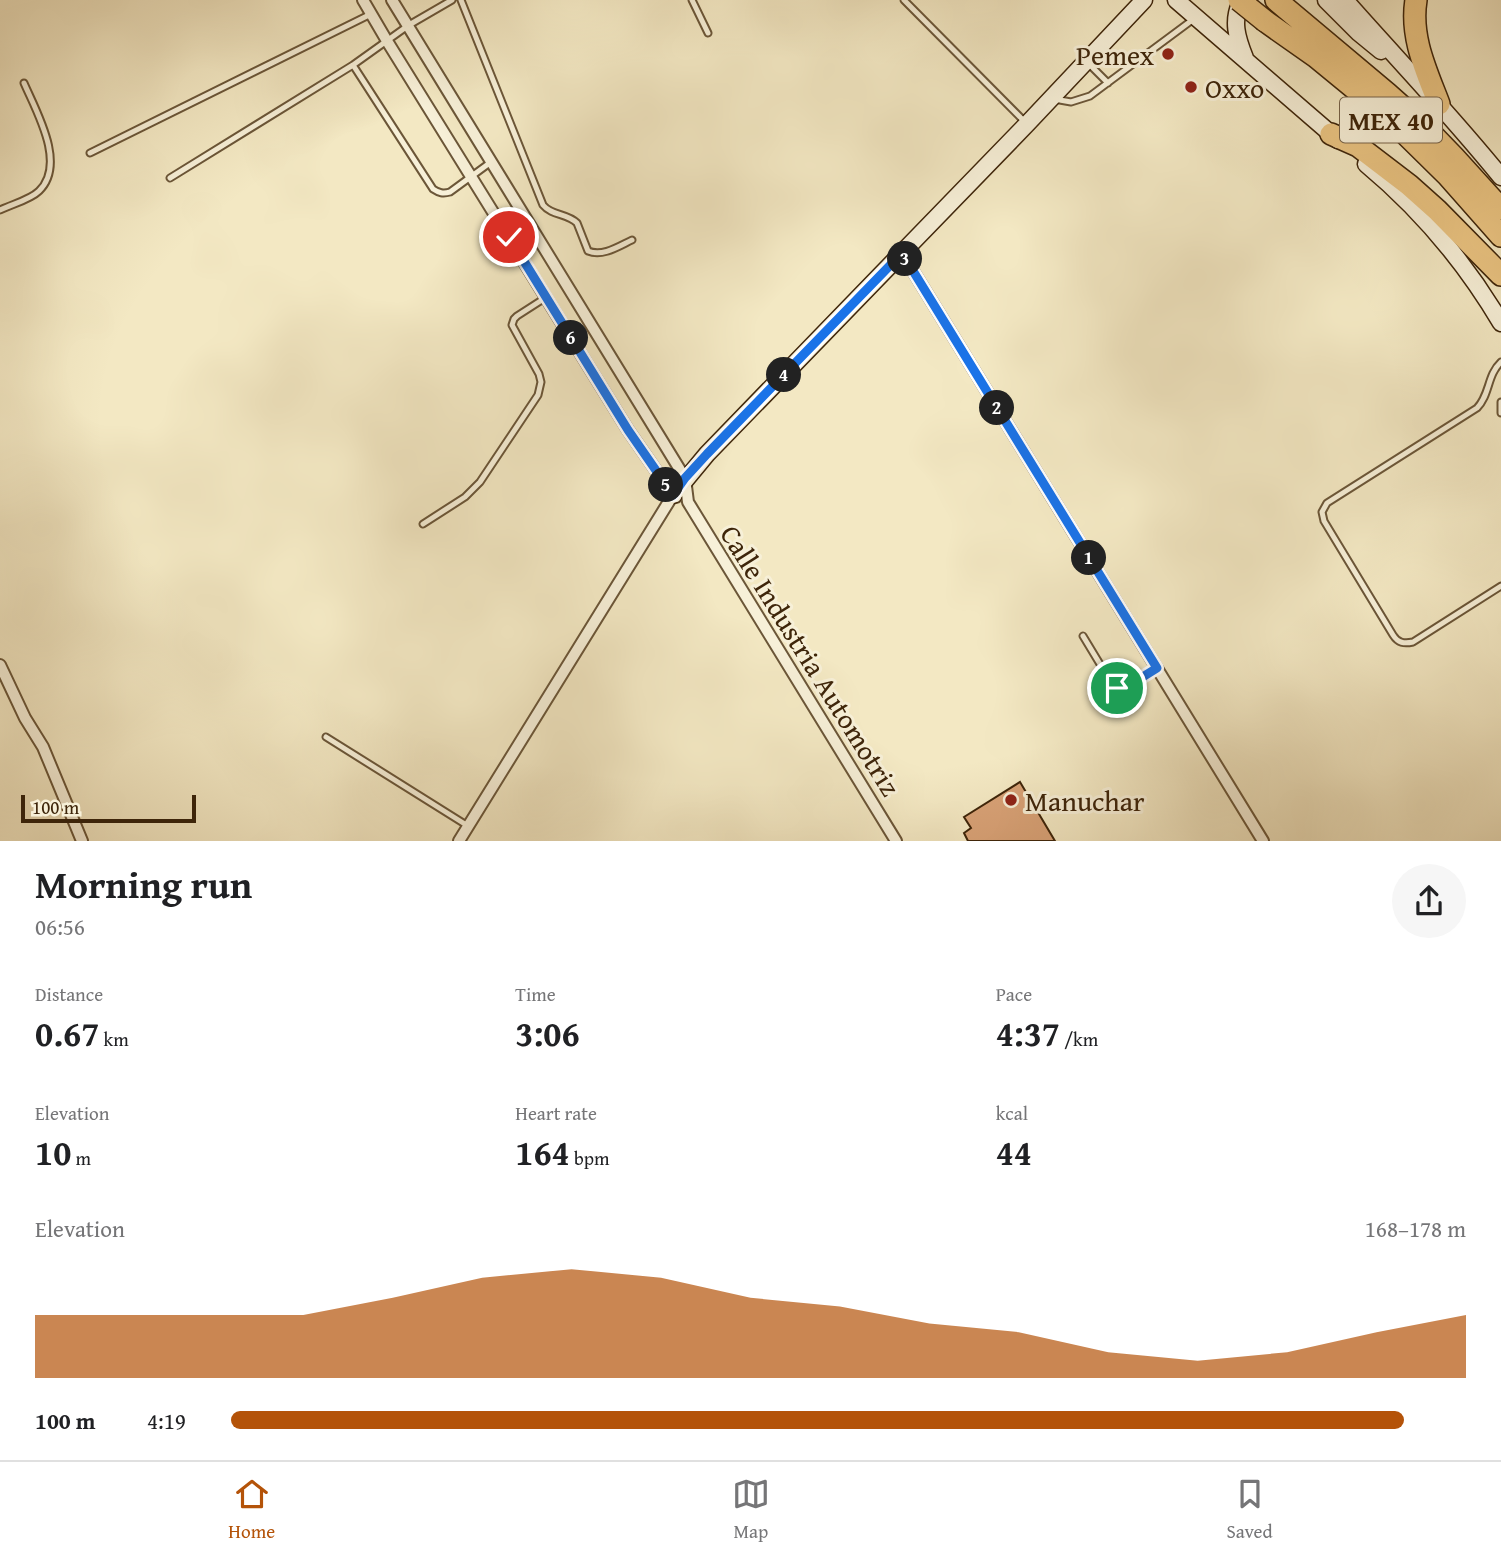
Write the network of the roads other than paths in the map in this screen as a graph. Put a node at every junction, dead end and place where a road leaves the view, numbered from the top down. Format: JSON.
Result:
{"nodes":[{"id":1,"x":363,"y":0,"type":"edge"},
{"id":2,"x":393,"y":0,"type":"edge"},
{"id":3,"x":452,"y":0,"type":"edge"},
{"id":4,"x":461,"y":0,"type":"edge"},
{"id":5,"x":692,"y":0,"type":"edge"},
{"id":6,"x":904,"y":0,"type":"edge"},
{"id":7,"x":1144,"y":0,"type":"edge"},
{"id":8,"x":1176,"y":0,"type":"edge"},
{"id":9,"x":1240,"y":0,"type":"edge"},
{"id":10,"x":1326,"y":0,"type":"edge"},
{"id":11,"x":1345,"y":0,"type":"edge"},
{"id":12,"x":1416,"y":0,"type":"edge"},
{"id":13,"x":1279,"y":2,"type":"edge"},
{"id":14,"x":371,"y":14,"type":"junction"},
{"id":15,"x":1195,"y":19,"type":"junction"},
{"id":16,"x":409,"y":25,"type":"junction"},
{"id":17,"x":708,"y":33,"type":"dead end"},
{"id":18,"x":387,"y":41,"type":"junction"},
{"id":19,"x":1086,"y":61,"type":"junction"},
{"id":20,"x":1247,"y":62,"type":"junction"},
{"id":21,"x":1401,"y":64,"type":"junction"},
{"id":22,"x":353,"y":65,"type":"junction"},
{"id":23,"x":24,"y":83,"type":"dead end"},
{"id":24,"x":1108,"y":83,"type":"junction"},
{"id":25,"x":1051,"y":99,"type":"junction"},
{"id":26,"x":1439,"y":104,"type":"junction"},
{"id":27,"x":1027,"y":124,"type":"junction"},
{"id":28,"x":1331,"y":134,"type":"junction"},
{"id":29,"x":90,"y":153,"type":"dead end"},
{"id":30,"x":491,"y":162,"type":"junction"},
{"id":31,"x":471,"y":176,"type":"junction"},
{"id":32,"x":1501,"y":177,"type":"edge"},
{"id":33,"x":170,"y":178,"type":"dead end"},
{"id":34,"x":1501,"y":209,"type":"edge"},
{"id":35,"x":0,"y":210,"type":"edge"},
{"id":36,"x":1501,"y":236,"type":"edge"},
{"id":37,"x":632,"y":240,"type":"dead end"},
{"id":38,"x":902,"y":253,"type":"junction"},
{"id":39,"x":1501,"y":275,"type":"edge"},
{"id":40,"x":546,"y":297,"type":"junction"},
{"id":41,"x":1501,"y":323,"type":"edge"},
{"id":42,"x":1501,"y":362,"type":"edge"},
{"id":43,"x":1501,"y":402,"type":"edge"},
{"id":44,"x":1501,"y":413,"type":"edge"},
{"id":45,"x":685,"y":478,"type":"junction"},
{"id":46,"x":673,"y":495,"type":"junction"},
{"id":47,"x":688,"y":502,"type":"junction"},
{"id":48,"x":423,"y":524,"type":"dead end"},
{"id":49,"x":1501,"y":586,"type":"edge"},
{"id":50,"x":1083,"y":636,"type":"dead end"},
{"id":51,"x":0,"y":664,"type":"edge"},
{"id":52,"x":1157,"y":668,"type":"junction"},
{"id":53,"x":326,"y":737,"type":"dead end"},
{"id":54,"x":468,"y":826,"type":"junction"},
{"id":55,"x":82,"y":841,"type":"edge"},
{"id":56,"x":459,"y":841,"type":"edge"},
{"id":57,"x":896,"y":841,"type":"edge"},
{"id":58,"x":1263,"y":841,"type":"edge"}],
"edges":[{"from":1,"to":14,"type":"street"},
{"from":2,"to":16,"type":"street","name":"Calle Industria Automotriz"},
{"from":3,"to":16,"type":"lane"},
{"from":4,"to":37,"type":"lane"},
{"from":5,"to":17,"type":"lane"},
{"from":6,"to":27,"type":"lane"},
{"from":7,"to":19,"type":"street"},
{"from":8,"to":15,"type":"street"},
{"from":9,"to":20,"type":"street"},
{"from":9,"to":36,"type":"highway","number":"MEX 40","bridge":true},
{"from":10,"to":21,"type":"street"},
{"from":11,"to":21,"type":"street"},
{"from":12,"to":26,"type":"highway"},
{"from":13,"to":34,"type":"highway","number":"MEX 40"},
{"from":14,"to":18,"type":"street"},
{"from":14,"to":29,"type":"lane"},
{"from":15,"to":20,"type":"street"},
{"from":15,"to":24,"type":"lane"},
{"from":16,"to":18,"type":"lane"},
{"from":16,"to":30,"type":"street","name":"Calle Industria Automotriz"},
{"from":18,"to":22,"type":"lane"},
{"from":18,"to":31,"type":"street"},
{"from":19,"to":24,"type":"lane"},
{"from":19,"to":25,"type":"street"},
{"from":20,"to":28,"type":"street"},
{"from":21,"to":26,"type":"street"},
{"from":22,"to":31,"type":"lane"},
{"from":22,"to":33,"type":"lane"},
{"from":23,"to":35,"type":"lane"},
{"from":24,"to":25,"type":"lane"},
{"from":25,"to":27,"type":"street"},
{"from":26,"to":32,"type":"street"},
{"from":27,"to":38,"type":"street"},
{"from":28,"to":39,"type":"highway"},
{"from":28,"to":41,"type":"street"},
{"from":30,"to":31,"type":"lane"},
{"from":30,"to":45,"type":"street","name":"Calle Industria Automotriz"},
{"from":31,"to":40,"type":"street"},
{"from":38,"to":45,"type":"street"},
{"from":38,"to":52,"type":"street"},
{"from":40,"to":46,"type":"street"},
{"from":40,"to":48,"type":"lane"},
{"from":42,"to":49,"type":"lane"},
{"from":43,"to":44,"type":"lane"},
{"from":45,"to":46,"type":"street"},
{"from":45,"to":47,"type":"street","name":"Calle Industria Automotriz"},
{"from":46,"to":47,"type":"street"},
{"from":46,"to":54,"type":"street"},
{"from":47,"to":57,"type":"street","name":"Calle Industria Automotriz"},
{"from":50,"to":52,"type":"lane"},
{"from":51,"to":55,"type":"street"},
{"from":52,"to":58,"type":"street"},
{"from":53,"to":54,"type":"lane"},
{"from":54,"to":56,"type":"street"}]}
